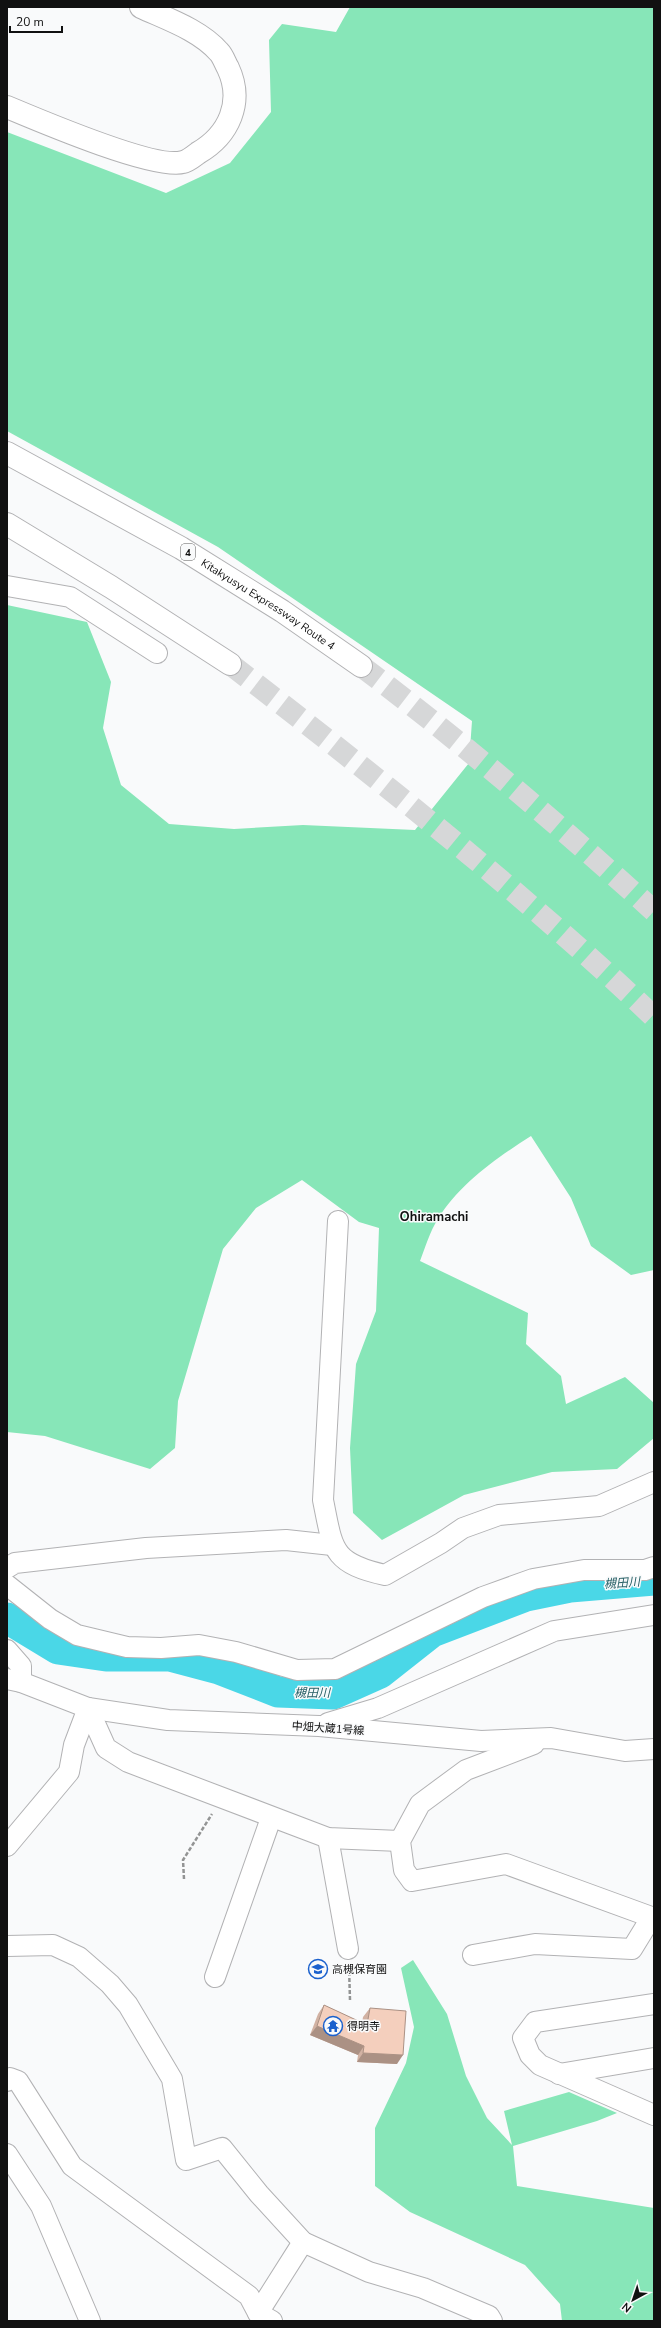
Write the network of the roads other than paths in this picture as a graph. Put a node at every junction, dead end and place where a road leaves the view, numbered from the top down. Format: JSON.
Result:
{"nodes":[{"id":1,"x":141,"y":7,"type":"edge"},
{"id":2,"x":7,"y":107,"type":"edge"},
{"id":3,"x":7,"y":453,"type":"edge"},
{"id":4,"x":7,"y":524,"type":"edge"},
{"id":5,"x":7,"y":586,"type":"edge"},
{"id":6,"x":156,"y":653,"type":"dead end"},
{"id":7,"x":230,"y":664,"type":"tunnel mouth"},
{"id":8,"x":361,"y":666,"type":"tunnel mouth"},
{"id":9,"x":338,"y":1221,"type":"dead end"},
{"id":10,"x":654,"y":1482,"type":"edge"},
{"id":11,"x":332,"y":1545,"type":"junction"},
{"id":12,"x":654,"y":1567,"type":"edge"},
{"id":13,"x":7,"y":1568,"type":"edge"},
{"id":14,"x":7,"y":1585,"type":"edge"},
{"id":15,"x":654,"y":1616,"type":"edge"},
{"id":16,"x":7,"y":1650,"type":"edge"},
{"id":17,"x":14,"y":1681,"type":"edge"},
{"id":18,"x":88,"y":1708,"type":"junction"},
{"id":19,"x":319,"y":1726,"type":"junction"},
{"id":20,"x":551,"y":1738,"type":"junction"},
{"id":21,"x":654,"y":1749,"type":"edge"},
{"id":22,"x":272,"y":1818,"type":"junction"},
{"id":23,"x":328,"y":1838,"type":"junction"},
{"id":24,"x":400,"y":1841,"type":"junction"},
{"id":25,"x":7,"y":1846,"type":"edge"},
{"id":26,"x":653,"y":1918,"type":"edge"},
{"id":27,"x":7,"y":1946,"type":"edge"},
{"id":28,"x":348,"y":1949,"type":"road end"},
{"id":29,"x":473,"y":1955,"type":"dead end"},
{"id":30,"x":215,"y":1978,"type":"dead end"},
{"id":31,"x":654,"y":2004,"type":"edge"},
{"id":32,"x":654,"y":2058,"type":"edge"},
{"id":33,"x":559,"y":2074,"type":"junction"},
{"id":34,"x":7,"y":2081,"type":"edge"},
{"id":35,"x":654,"y":2115,"type":"edge"},
{"id":36,"x":7,"y":2154,"type":"edge"},
{"id":37,"x":303,"y":2242,"type":"junction"},
{"id":38,"x":265,"y":2317,"type":"edge"},
{"id":39,"x":90,"y":2321,"type":"edge"},
{"id":40,"x":492,"y":2321,"type":"edge"}],
"edges":[{"from":1,"to":2,"type":"main road"},
{"from":3,"to":8,"type":"main road","name":"Kitakyusyu Expressway Route 4","number":"4"},
{"from":4,"to":7,"type":"main road"},
{"from":5,"to":6,"type":"street"},
{"from":9,"to":11,"type":"street"},
{"from":10,"to":11,"type":"street"},
{"from":11,"to":13,"type":"street"},
{"from":12,"to":14,"type":"street"},
{"from":15,"to":19,"type":"street"},
{"from":16,"to":17,"type":"street"},
{"from":17,"to":18,"type":"street","name":"中畑大蔵1号線"},
{"from":18,"to":19,"type":"street","name":"中畑大蔵1号線"},
{"from":18,"to":22,"type":"street"},
{"from":18,"to":25,"type":"street"},
{"from":19,"to":20,"type":"street","name":"中畑大蔵1号線"},
{"from":20,"to":21,"type":"street","name":"中畑大蔵1号線"},
{"from":20,"to":24,"type":"street"},
{"from":22,"to":23,"type":"street"},
{"from":22,"to":30,"type":"street"},
{"from":23,"to":24,"type":"street"},
{"from":23,"to":28,"type":"street"},
{"from":24,"to":26,"type":"street"},
{"from":26,"to":29,"type":"street"},
{"from":27,"to":37,"type":"street"},
{"from":31,"to":33,"type":"street"},
{"from":32,"to":33,"type":"street"},
{"from":33,"to":35,"type":"street"},
{"from":34,"to":38,"type":"street"},
{"from":36,"to":39,"type":"street"},
{"from":37,"to":38,"type":"street"},
{"from":37,"to":40,"type":"street"}]}
